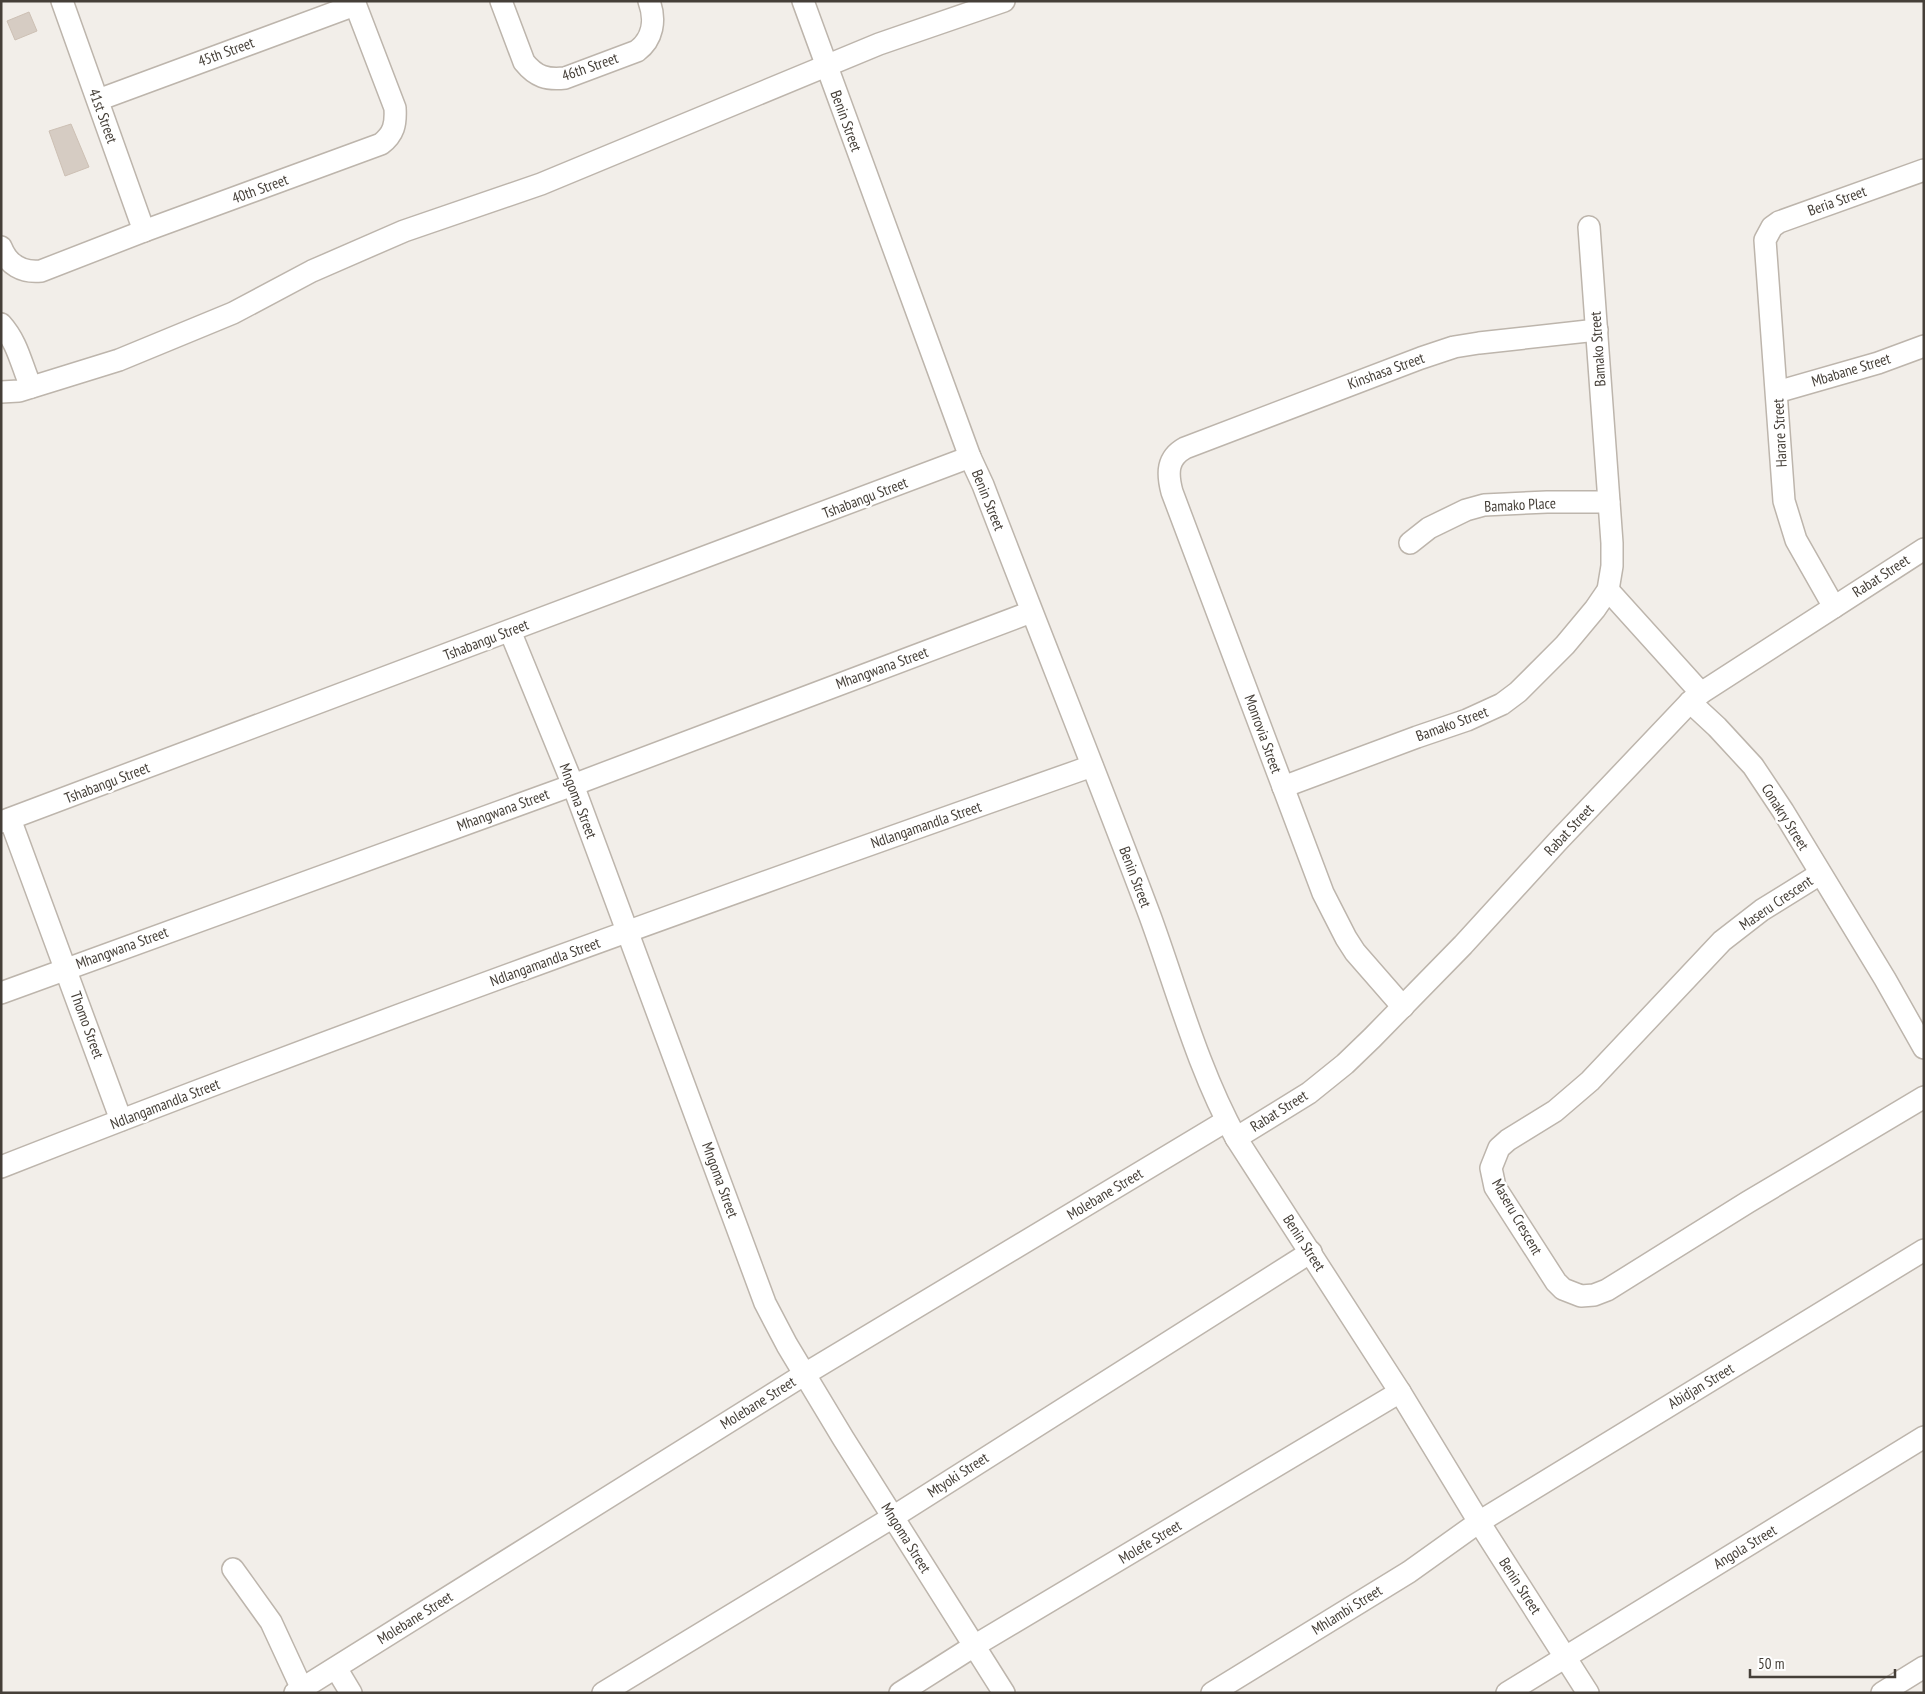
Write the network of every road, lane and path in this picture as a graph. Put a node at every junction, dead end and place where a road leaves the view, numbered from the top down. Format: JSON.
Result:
{"nodes":[{"id":1,"x":62,"y":1,"type":"edge"},
{"id":2,"x":501,"y":1,"type":"edge"},
{"id":3,"x":649,"y":1,"type":"edge"},
{"id":4,"x":803,"y":1,"type":"edge"},
{"id":5,"x":1004,"y":1,"type":"edge"},
{"id":6,"x":355,"y":3,"type":"edge"},
{"id":7,"x":826,"y":64,"type":"junction"},
{"id":8,"x":98,"y":100,"type":"junction"},
{"id":9,"x":1924,"y":170,"type":"edge"},
{"id":10,"x":1589,"y":227,"type":"dead end"},
{"id":11,"x":144,"y":231,"type":"junction"},
{"id":12,"x":1764,"y":247,"type":"joint"},
{"id":13,"x":4,"y":261,"type":"edge"},
{"id":14,"x":1,"y":324,"type":"edge"},
{"id":15,"x":1596,"y":330,"type":"junction"},
{"id":16,"x":1924,"y":346,"type":"edge"},
{"id":17,"x":31,"y":387,"type":"junction"},
{"id":18,"x":1,"y":392,"type":"edge"},
{"id":19,"x":1777,"y":392,"type":"junction"},
{"id":20,"x":1185,"y":448,"type":"joint"},
{"id":21,"x":970,"y":458,"type":"junction"},
{"id":22,"x":1609,"y":502,"type":"junction"},
{"id":23,"x":1410,"y":543,"type":"dead end"},
{"id":24,"x":1924,"y":549,"type":"edge"},
{"id":25,"x":1608,"y":590,"type":"junction"},
{"id":26,"x":1834,"y":607,"type":"junction"},
{"id":27,"x":1031,"y":612,"type":"junction"},
{"id":28,"x":510,"y":631,"type":"junction"},
{"id":29,"x":1696,"y":698,"type":"junction"},
{"id":30,"x":1092,"y":766,"type":"junction"},
{"id":31,"x":573,"y":785,"type":"junction"},
{"id":32,"x":1283,"y":787,"type":"junction"},
{"id":33,"x":6,"y":821,"type":"edge"},
{"id":34,"x":1820,"y":874,"type":"junction"},
{"id":35,"x":628,"y":931,"type":"junction"},
{"id":36,"x":66,"y":968,"type":"junction"},
{"id":37,"x":1,"y":992,"type":"edge"},
{"id":38,"x":1402,"y":1007,"type":"junction"},
{"id":39,"x":1924,"y":1048,"type":"edge"},
{"id":40,"x":1924,"y":1097,"type":"edge"},
{"id":41,"x":121,"y":1120,"type":"junction"},
{"id":42,"x":1231,"y":1130,"type":"junction"},
{"id":43,"x":1,"y":1167,"type":"edge"},
{"id":44,"x":1924,"y":1250,"type":"edge"},
{"id":45,"x":1310,"y":1252,"type":"junction"},
{"id":46,"x":805,"y":1374,"type":"junction"},
{"id":47,"x":1400,"y":1392,"type":"junction"},
{"id":48,"x":1924,"y":1438,"type":"edge"},
{"id":49,"x":893,"y":1517,"type":"junction"},
{"id":50,"x":1479,"y":1522,"type":"junction"},
{"id":51,"x":233,"y":1569,"type":"dead end"},
{"id":52,"x":974,"y":1646,"type":"junction"},
{"id":53,"x":1566,"y":1656,"type":"junction"},
{"id":54,"x":1924,"y":1667,"type":"edge"},
{"id":55,"x":336,"y":1668,"type":"junction"},
{"id":56,"x":298,"y":1691,"type":"edge"},
{"id":57,"x":351,"y":1693,"type":"edge"},
{"id":58,"x":603,"y":1693,"type":"edge"},
{"id":59,"x":900,"y":1693,"type":"edge"},
{"id":60,"x":1004,"y":1693,"type":"edge"},
{"id":61,"x":1212,"y":1693,"type":"edge"},
{"id":62,"x":1507,"y":1693,"type":"edge"},
{"id":63,"x":1588,"y":1693,"type":"edge"},
{"id":64,"x":1882,"y":1693,"type":"edge"}],
"edges":[{"from":1,"to":8,"type":"street","name":"41st Street"},
{"from":2,"to":3,"type":"street","name":"46th Street"},
{"from":4,"to":7,"type":"street","name":"Benin Street"},
{"from":5,"to":7,"type":"street"},
{"from":6,"to":8,"type":"street","name":"45th Street"},
{"from":6,"to":11,"type":"street","name":"40th Street"},
{"from":7,"to":17,"type":"street"},
{"from":7,"to":21,"type":"street","name":"Benin Street"},
{"from":8,"to":11,"type":"street","name":"41st Street"},
{"from":9,"to":12,"type":"street","name":"Beria Street"},
{"from":10,"to":15,"type":"street","name":"Bamako Street"},
{"from":11,"to":13,"type":"street","name":"40th Street"},
{"from":12,"to":19,"type":"street","name":"Harare Street"},
{"from":14,"to":17,"type":"street"},
{"from":15,"to":20,"type":"street","name":"Kinshasa Street"},
{"from":15,"to":22,"type":"street","name":"Bamako Street"},
{"from":16,"to":19,"type":"street","name":"Mbabane Street"},
{"from":17,"to":18,"type":"street"},
{"from":19,"to":26,"type":"street","name":"Harare Street"},
{"from":20,"to":32,"type":"street","name":"Monrovia Street"},
{"from":21,"to":27,"type":"street","name":"Benin Street"},
{"from":21,"to":28,"type":"street","name":"Tshabangu Street"},
{"from":22,"to":23,"type":"street","name":"Bamako Place"},
{"from":22,"to":25,"type":"street","name":"Bamako Street"},
{"from":24,"to":26,"type":"street","name":"Rabat Street"},
{"from":25,"to":29,"type":"street"},
{"from":25,"to":32,"type":"street","name":"Bamako Street"},
{"from":26,"to":29,"type":"street","name":"Rabat Street"},
{"from":27,"to":30,"type":"street","name":"Benin Street"},
{"from":27,"to":31,"type":"street","name":"Mhangwana Street"},
{"from":28,"to":31,"type":"street","name":"Mngoma Street"},
{"from":28,"to":33,"type":"street","name":"Tshabangu Street"},
{"from":29,"to":34,"type":"street","name":"Conakry Street"},
{"from":29,"to":38,"type":"street","name":"Rabat Street"},
{"from":30,"to":35,"type":"street","name":"Ndlangamandla Street"},
{"from":30,"to":42,"type":"street","name":"Benin Street"},
{"from":31,"to":35,"type":"street","name":"Mngoma Street"},
{"from":31,"to":36,"type":"street","name":"Mhangwana Street"},
{"from":32,"to":38,"type":"street","name":"Monrovia Street"},
{"from":33,"to":36,"type":"street","name":"Thomo Street"},
{"from":34,"to":39,"type":"street","name":"Conakry Street"},
{"from":34,"to":40,"type":"street","name":"Maseru Crescent"},
{"from":35,"to":41,"type":"street","name":"Ndlangamandla Street"},
{"from":35,"to":46,"type":"street","name":"Mngoma Street"},
{"from":36,"to":37,"type":"street","name":"Mhangwana Street"},
{"from":36,"to":41,"type":"street","name":"Thomo Street"},
{"from":38,"to":42,"type":"street","name":"Rabat Street"},
{"from":41,"to":43,"type":"street","name":"Ndlangamandla Street"},
{"from":42,"to":45,"type":"street","name":"Benin Street"},
{"from":42,"to":46,"type":"street","name":"Molebane Street"},
{"from":44,"to":50,"type":"street","name":"Abidjan Street"},
{"from":45,"to":47,"type":"street","name":"Benin Street"},
{"from":45,"to":49,"type":"street","name":"Mtyoki Street"},
{"from":46,"to":49,"type":"street","name":"Mngoma Street"},
{"from":46,"to":55,"type":"street","name":"Molebane Street"},
{"from":47,"to":50,"type":"street","name":"Benin Street"},
{"from":47,"to":52,"type":"street","name":"Molefe Street"},
{"from":48,"to":53,"type":"street","name":"Angola Street"},
{"from":49,"to":52,"type":"street","name":"Mngoma Street"},
{"from":49,"to":58,"type":"street","name":"Mtyoki Street"},
{"from":50,"to":53,"type":"street","name":"Benin Street"},
{"from":50,"to":61,"type":"street","name":"Mhlambi Street"},
{"from":51,"to":56,"type":"street"},
{"from":52,"to":59,"type":"street","name":"Molefe Street"},
{"from":52,"to":60,"type":"street","name":"Mngoma Street"},
{"from":53,"to":62,"type":"street","name":"Angola Street"},
{"from":53,"to":63,"type":"street","name":"Benin Street"},
{"from":54,"to":64,"type":"street"},
{"from":55,"to":56,"type":"street","name":"Molebane Street"},
{"from":55,"to":57,"type":"street"}]}
